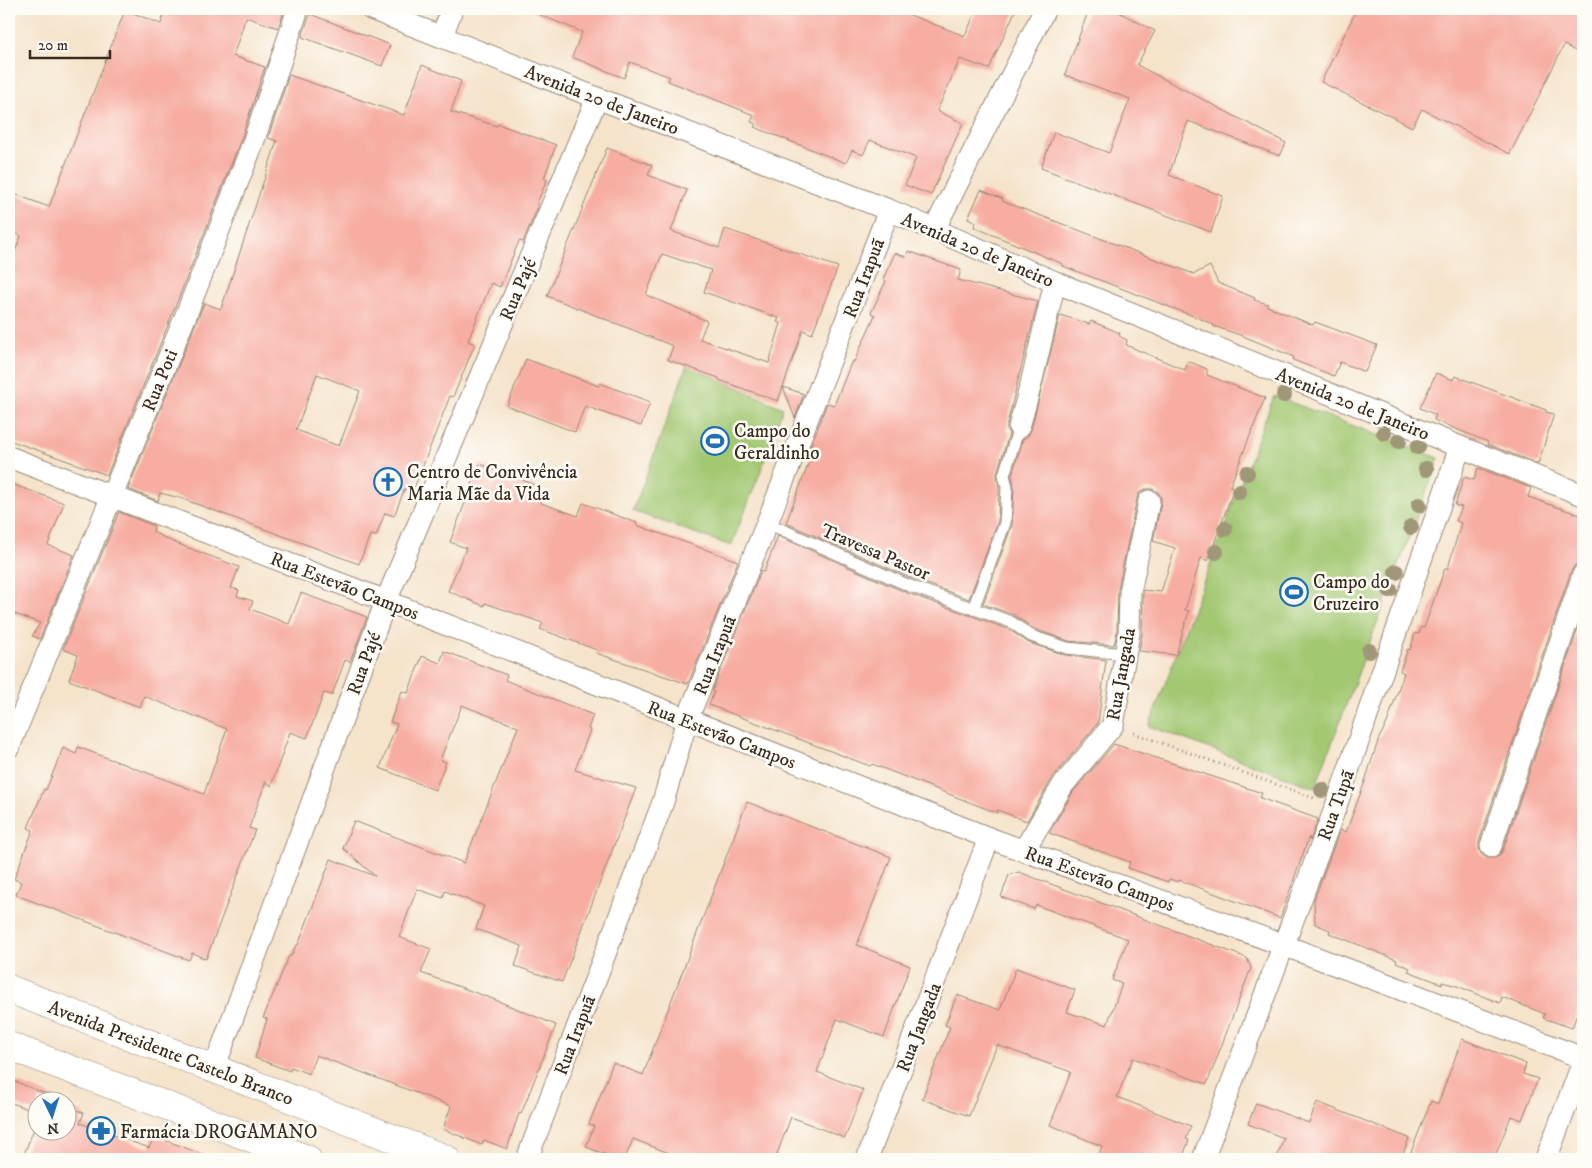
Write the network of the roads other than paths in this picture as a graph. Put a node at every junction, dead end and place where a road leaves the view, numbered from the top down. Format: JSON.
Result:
{"nodes":[{"id":1,"x":298,"y":9,"type":"edge"},
{"id":2,"x":371,"y":9,"type":"edge"},
{"id":3,"x":452,"y":9,"type":"edge"},
{"id":4,"x":1046,"y":9,"type":"edge"},
{"id":5,"x":442,"y":36,"type":"junction"},
{"id":6,"x":597,"y":98,"type":"junction"},
{"id":7,"x":890,"y":210,"type":"junction"},
{"id":8,"x":934,"y":230,"type":"junction"},
{"id":9,"x":1055,"y":282,"type":"junction"},
{"id":10,"x":1019,"y":427,"type":"joint"},
{"id":11,"x":1460,"y":447,"type":"junction"},
{"id":12,"x":9,"y":457,"type":"edge"},
{"id":13,"x":1583,"y":495,"type":"edge"},
{"id":14,"x":112,"y":496,"type":"junction"},
{"id":15,"x":1149,"y":501,"type":"dead end"},
{"id":16,"x":767,"y":522,"type":"junction"},
{"id":17,"x":1583,"y":575,"type":"edge"},
{"id":18,"x":386,"y":601,"type":"junction"},
{"id":19,"x":972,"y":609,"type":"junction"},
{"id":20,"x":1125,"y":654,"type":"junction"},
{"id":21,"x":687,"y":720,"type":"junction"},
{"id":22,"x":9,"y":747,"type":"edge"},
{"id":23,"x":989,"y":838,"type":"junction"},
{"id":24,"x":1491,"y":846,"type":"dead end"},
{"id":25,"x":1024,"y":850,"type":"junction"},
{"id":26,"x":1283,"y":945,"type":"junction"},
{"id":27,"x":9,"y":989,"type":"edge"},
{"id":28,"x":9,"y":1046,"type":"edge"},
{"id":29,"x":1583,"y":1058,"type":"edge"},
{"id":30,"x":1583,"y":1062,"type":"edge"},
{"id":31,"x":214,"y":1069,"type":"junction"},
{"id":32,"x":307,"y":1159,"type":"edge"},
{"id":33,"x":446,"y":1159,"type":"edge"},
{"id":34,"x":527,"y":1159,"type":"edge"},
{"id":35,"x":867,"y":1159,"type":"edge"},
{"id":36,"x":1203,"y":1159,"type":"edge"},
{"id":37,"x":1546,"y":1159,"type":"edge"}],
"edges":[{"from":1,"to":14,"type":"street","name":"Rua Poti"},
{"from":2,"to":5,"type":"street","name":"Avenida 20 de Janeiro"},
{"from":3,"to":5,"type":"street"},
{"from":4,"to":8,"type":"street"},
{"from":5,"to":6,"type":"street","name":"Avenida 20 de Janeiro"},
{"from":6,"to":7,"type":"street","name":"Avenida 20 de Janeiro"},
{"from":6,"to":18,"type":"street","name":"Rua Pajé"},
{"from":7,"to":8,"type":"street","name":"Avenida 20 de Janeiro"},
{"from":7,"to":16,"type":"street","name":"Rua Irapuã"},
{"from":8,"to":9,"type":"street","name":"Avenida 20 de Janeiro"},
{"from":9,"to":10,"type":"street"},
{"from":9,"to":11,"type":"street","name":"Avenida 20 de Janeiro"},
{"from":10,"to":19,"type":"lane"},
{"from":11,"to":13,"type":"street","name":"Avenida 20 de Janeiro"},
{"from":11,"to":26,"type":"street","name":"Rua Tupã"},
{"from":12,"to":14,"type":"street","name":"Rua Estevão Campos"},
{"from":14,"to":18,"type":"street","name":"Rua Estevão Campos"},
{"from":14,"to":22,"type":"street","name":"Rua Poti"},
{"from":15,"to":20,"type":"street","name":"Rua Jangada"},
{"from":16,"to":19,"type":"lane","name":"Travessa Pastor"},
{"from":16,"to":21,"type":"street","name":"Rua Irapuã"},
{"from":17,"to":24,"type":"street"},
{"from":18,"to":21,"type":"street","name":"Rua Estevão Campos"},
{"from":18,"to":31,"type":"street","name":"Rua Pajé"},
{"from":19,"to":20,"type":"lane","name":"Travessa Pastor"},
{"from":20,"to":25,"type":"street","name":"Rua Jangada"},
{"from":21,"to":23,"type":"street","name":"Rua Estevão Campos"},
{"from":21,"to":34,"type":"street","name":"Rua Irapuã"},
{"from":23,"to":25,"type":"street","name":"Rua Estevão Campos"},
{"from":23,"to":35,"type":"street","name":"Rua Jangada"},
{"from":25,"to":26,"type":"street","name":"Rua Estevão Campos"},
{"from":26,"to":29,"type":"street","name":"Rua Estevão Campos"},
{"from":26,"to":36,"type":"street","name":"Rua Tupã"},
{"from":27,"to":31,"type":"main road","name":"Avenida Presidente Castelo Branco"},
{"from":28,"to":32,"type":"main road"},
{"from":30,"to":37,"type":"street"},
{"from":31,"to":33,"type":"main road","name":"Avenida Presidente Castelo Branco"}]}
